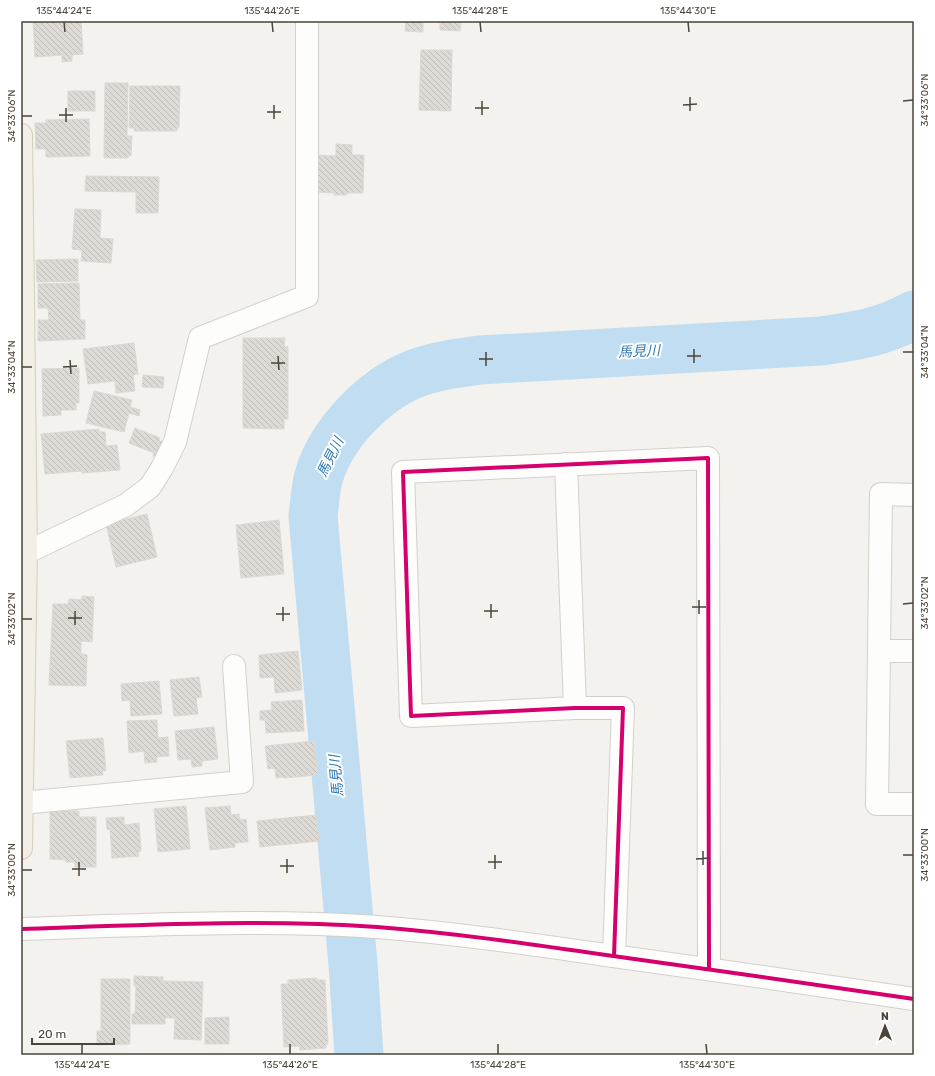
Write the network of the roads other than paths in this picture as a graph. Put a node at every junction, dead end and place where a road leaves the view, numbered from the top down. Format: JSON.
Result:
{"nodes":[{"id":1,"x":307,"y":21,"type":"edge"},
{"id":2,"x":21,"y":135,"type":"edge"},
{"id":3,"x":23,"y":345,"type":"edge"},
{"id":4,"x":566,"y":464,"type":"junction"},
{"id":5,"x":914,"y":495,"type":"edge"},
{"id":6,"x":24,"y":553,"type":"edge"},
{"id":7,"x":880,"y":651,"type":"junction"},
{"id":8,"x":914,"y":651,"type":"edge"},
{"id":9,"x":234,"y":666,"type":"dead end"},
{"id":10,"x":575,"y":708,"type":"junction"},
{"id":11,"x":22,"y":803,"type":"edge"},
{"id":12,"x":914,"y":804,"type":"edge"},
{"id":13,"x":21,"y":840,"type":"edge"},
{"id":14,"x":21,"y":848,"type":"edge"},
{"id":15,"x":21,"y":929,"type":"edge"},
{"id":16,"x":614,"y":956,"type":"junction"},
{"id":17,"x":708,"y":969,"type":"junction"},
{"id":18,"x":914,"y":1000,"type":"edge"}],
"edges":[{"from":1,"to":6,"type":"street"},
{"from":2,"to":3,"type":"main road"},
{"from":3,"to":6,"type":"main road"},
{"from":4,"to":10,"type":"street"},
{"from":4,"to":10,"type":"street"},
{"from":4,"to":17,"type":"street"},
{"from":5,"to":7,"type":"street"},
{"from":6,"to":11,"type":"main road"},
{"from":7,"to":8,"type":"street"},
{"from":7,"to":12,"type":"street"},
{"from":9,"to":11,"type":"street"},
{"from":10,"to":16,"type":"street"},
{"from":11,"to":13,"type":"main road"},
{"from":13,"to":14,"type":"main road"},
{"from":15,"to":16,"type":"street"},
{"from":16,"to":17,"type":"street"},
{"from":17,"to":18,"type":"street"}]}
